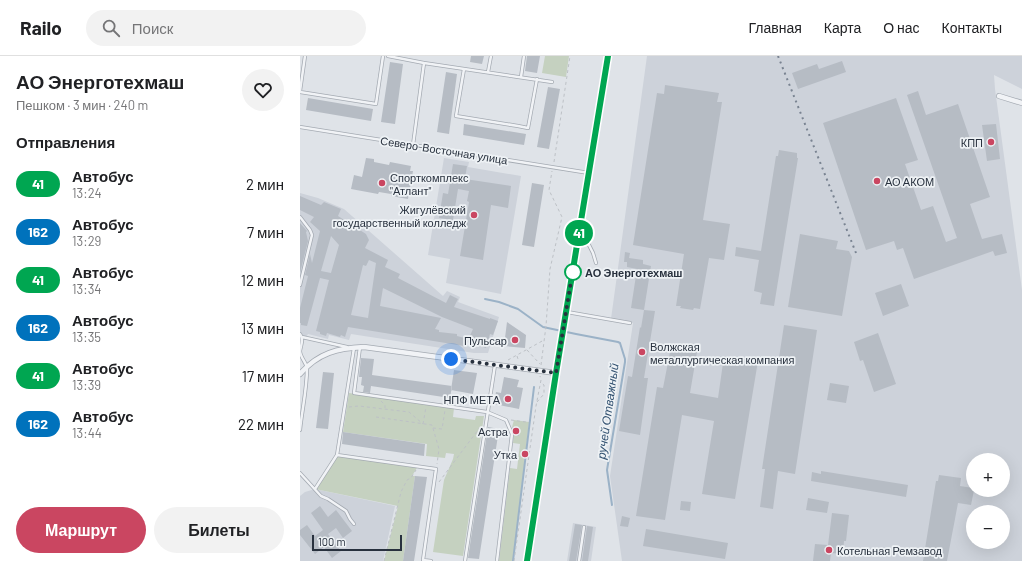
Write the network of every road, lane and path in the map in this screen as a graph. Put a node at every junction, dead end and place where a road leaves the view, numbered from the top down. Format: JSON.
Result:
{"nodes":[{"id":1,"x":305,"y":56,"type":"edge"},
{"id":2,"x":383,"y":56,"type":"edge"},
{"id":3,"x":388,"y":56,"type":"edge"},
{"id":4,"x":491,"y":56,"type":"edge"},
{"id":5,"x":524,"y":56,"type":"edge"},
{"id":6,"x":570,"y":56,"type":"edge"},
{"id":7,"x":608,"y":56,"type":"edge"},
{"id":8,"x":424,"y":63,"type":"junction"},
{"id":9,"x":464,"y":69,"type":"junction"},
{"id":10,"x":488,"y":72,"type":"junction"},
{"id":11,"x":521,"y":77,"type":"junction"},
{"id":12,"x":537,"y":79,"type":"junction"},
{"id":13,"x":552,"y":82,"type":"dead end"},
{"id":14,"x":300,"y":91,"type":"edge"},
{"id":15,"x":999,"y":96,"type":"dead end"},
{"id":16,"x":1022,"y":103,"type":"edge"},
{"id":17,"x":300,"y":127,"type":"edge"},
{"id":18,"x":413,"y":145,"type":"junction"},
{"id":19,"x":553,"y":167,"type":"junction"},
{"id":20,"x":589,"y":173,"type":"junction"},
{"id":21,"x":300,"y":217,"type":"edge"},
{"id":22,"x":580,"y":227,"type":"junction"},
{"id":23,"x":596,"y":263,"type":"dead end"},
{"id":24,"x":300,"y":285,"type":"edge"},
{"id":25,"x":566,"y":312,"type":"junction"},
{"id":26,"x":630,"y":323,"type":"dead end"},
{"id":27,"x":301,"y":335,"type":"edge"},
{"id":28,"x":544,"y":340,"type":"junction"},
{"id":29,"x":352,"y":347,"type":"junction"},
{"id":30,"x":360,"y":347,"type":"junction"},
{"id":31,"x":527,"y":350,"type":"junction"},
{"id":32,"x":300,"y":353,"type":"edge"},
{"id":33,"x":517,"y":355,"type":"junction"},
{"id":34,"x":518,"y":359,"type":"dead end"},
{"id":35,"x":541,"y":364,"type":"junction"},
{"id":36,"x":497,"y":365,"type":"junction"},
{"id":37,"x":307,"y":366,"type":"junction"},
{"id":38,"x":540,"y":371,"type":"junction"},
{"id":39,"x":556,"y":373,"type":"junction"},
{"id":40,"x":300,"y":374,"type":"edge"},
{"id":41,"x":540,"y":383,"type":"junction"},
{"id":42,"x":387,"y":401,"type":"dead end"},
{"id":43,"x":536,"y":402,"type":"junction"},
{"id":44,"x":426,"y":407,"type":"dead end"},
{"id":45,"x":344,"y":409,"type":"junction"},
{"id":46,"x":385,"y":409,"type":"junction"},
{"id":47,"x":446,"y":410,"type":"dead end"},
{"id":48,"x":487,"y":412,"type":"junction"},
{"id":49,"x":376,"y":417,"type":"dead end"},
{"id":50,"x":486,"y":419,"type":"junction"},
{"id":51,"x":506,"y":420,"type":"junction"},
{"id":52,"x":526,"y":422,"type":"dead end"},
{"id":53,"x":423,"y":424,"type":"junction"},
{"id":54,"x":432,"y":428,"type":"junction"},
{"id":55,"x":300,"y":430,"type":"edge"},
{"id":56,"x":337,"y":455,"type":"junction"},
{"id":57,"x":418,"y":466,"type":"junction"},
{"id":58,"x":436,"y":469,"type":"junction"},
{"id":59,"x":300,"y":473,"type":"edge"},
{"id":60,"x":315,"y":489,"type":"junction"},
{"id":61,"x":433,"y":490,"type":"junction"},
{"id":62,"x":354,"y":524,"type":"dead end"},
{"id":63,"x":584,"y":527,"type":"dead end"},
{"id":64,"x":384,"y":561,"type":"edge"},
{"id":65,"x":423,"y":561,"type":"edge"},
{"id":66,"x":431,"y":561,"type":"edge"},
{"id":67,"x":465,"y":561,"type":"edge"},
{"id":68,"x":497,"y":561,"type":"edge"},
{"id":69,"x":514,"y":561,"type":"edge"},
{"id":70,"x":527,"y":561,"type":"edge"},
{"id":71,"x":579,"y":561,"type":"edge"}],
"edges":[{"from":1,"to":14,"type":"lane"},
{"from":2,"to":14,"type":"lane"},
{"from":3,"to":8,"type":"lane"},
{"from":4,"to":10,"type":"lane"},
{"from":5,"to":11,"type":"lane"},
{"from":6,"to":19,"type":"path"},
{"from":7,"to":20,"type":"street"},
{"from":8,"to":9,"type":"lane"},
{"from":8,"to":18,"type":"lane"},
{"from":9,"to":10,"type":"lane"},
{"from":9,"to":12,"type":"lane"},
{"from":10,"to":11,"type":"lane"},
{"from":11,"to":12,"type":"lane"},
{"from":12,"to":13,"type":"lane"},
{"from":15,"to":16,"type":"street"},
{"from":17,"to":18,"type":"lane","name":"Северо-Восточная улица"},
{"from":18,"to":19,"type":"lane","name":"Северо-Восточная улица"},
{"from":19,"to":20,"type":"lane","name":"Северо-Восточная улица"},
{"from":19,"to":28,"type":"path"},
{"from":20,"to":22,"type":"street"},
{"from":21,"to":24,"type":"lane"},
{"from":22,"to":23,"type":"lane"},
{"from":22,"to":25,"type":"street"},
{"from":25,"to":26,"type":"lane"},
{"from":25,"to":39,"type":"street"},
{"from":27,"to":29,"type":"lane"},
{"from":27,"to":32,"type":"lane"},
{"from":28,"to":31,"type":"path"},
{"from":28,"to":35,"type":"path"},
{"from":29,"to":30,"type":"street"},
{"from":29,"to":37,"type":"street"},
{"from":29,"to":45,"type":"lane"},
{"from":30,"to":36,"type":"street"},
{"from":30,"to":48,"type":"lane"},
{"from":31,"to":33,"type":"path"},
{"from":31,"to":35,"type":"path"},
{"from":32,"to":37,"type":"lane"},
{"from":33,"to":34,"type":"path"},
{"from":33,"to":36,"type":"path"},
{"from":35,"to":38,"type":"path"},
{"from":36,"to":38,"type":"street"},
{"from":36,"to":48,"type":"lane"},
{"from":37,"to":40,"type":"street"},
{"from":37,"to":55,"type":"lane"},
{"from":38,"to":39,"type":"street"},
{"from":38,"to":41,"type":"path"},
{"from":39,"to":70,"type":"street"},
{"from":41,"to":43,"type":"path"},
{"from":41,"to":43,"type":"path"},
{"from":42,"to":46,"type":"path"},
{"from":43,"to":69,"type":"path"},
{"from":44,"to":53,"type":"path"},
{"from":45,"to":46,"type":"path"},
{"from":45,"to":56,"type":"lane"},
{"from":46,"to":53,"type":"path"},
{"from":47,"to":54,"type":"path"},
{"from":48,"to":50,"type":"lane"},
{"from":48,"to":51,"type":"lane"},
{"from":49,"to":53,"type":"path"},
{"from":50,"to":61,"type":"path"},
{"from":50,"to":67,"type":"lane"},
{"from":51,"to":52,"type":"path"},
{"from":51,"to":68,"type":"lane"},
{"from":53,"to":54,"type":"path"},
{"from":54,"to":58,"type":"path"},
{"from":56,"to":57,"type":"lane"},
{"from":56,"to":60,"type":"lane"},
{"from":57,"to":58,"type":"lane"},
{"from":57,"to":64,"type":"path"},
{"from":58,"to":61,"type":"lane"},
{"from":59,"to":60,"type":"lane"},
{"from":60,"to":62,"type":"lane"},
{"from":61,"to":65,"type":"lane"},
{"from":63,"to":71,"type":"lane"},
{"from":65,"to":66,"type":"lane"}]}
